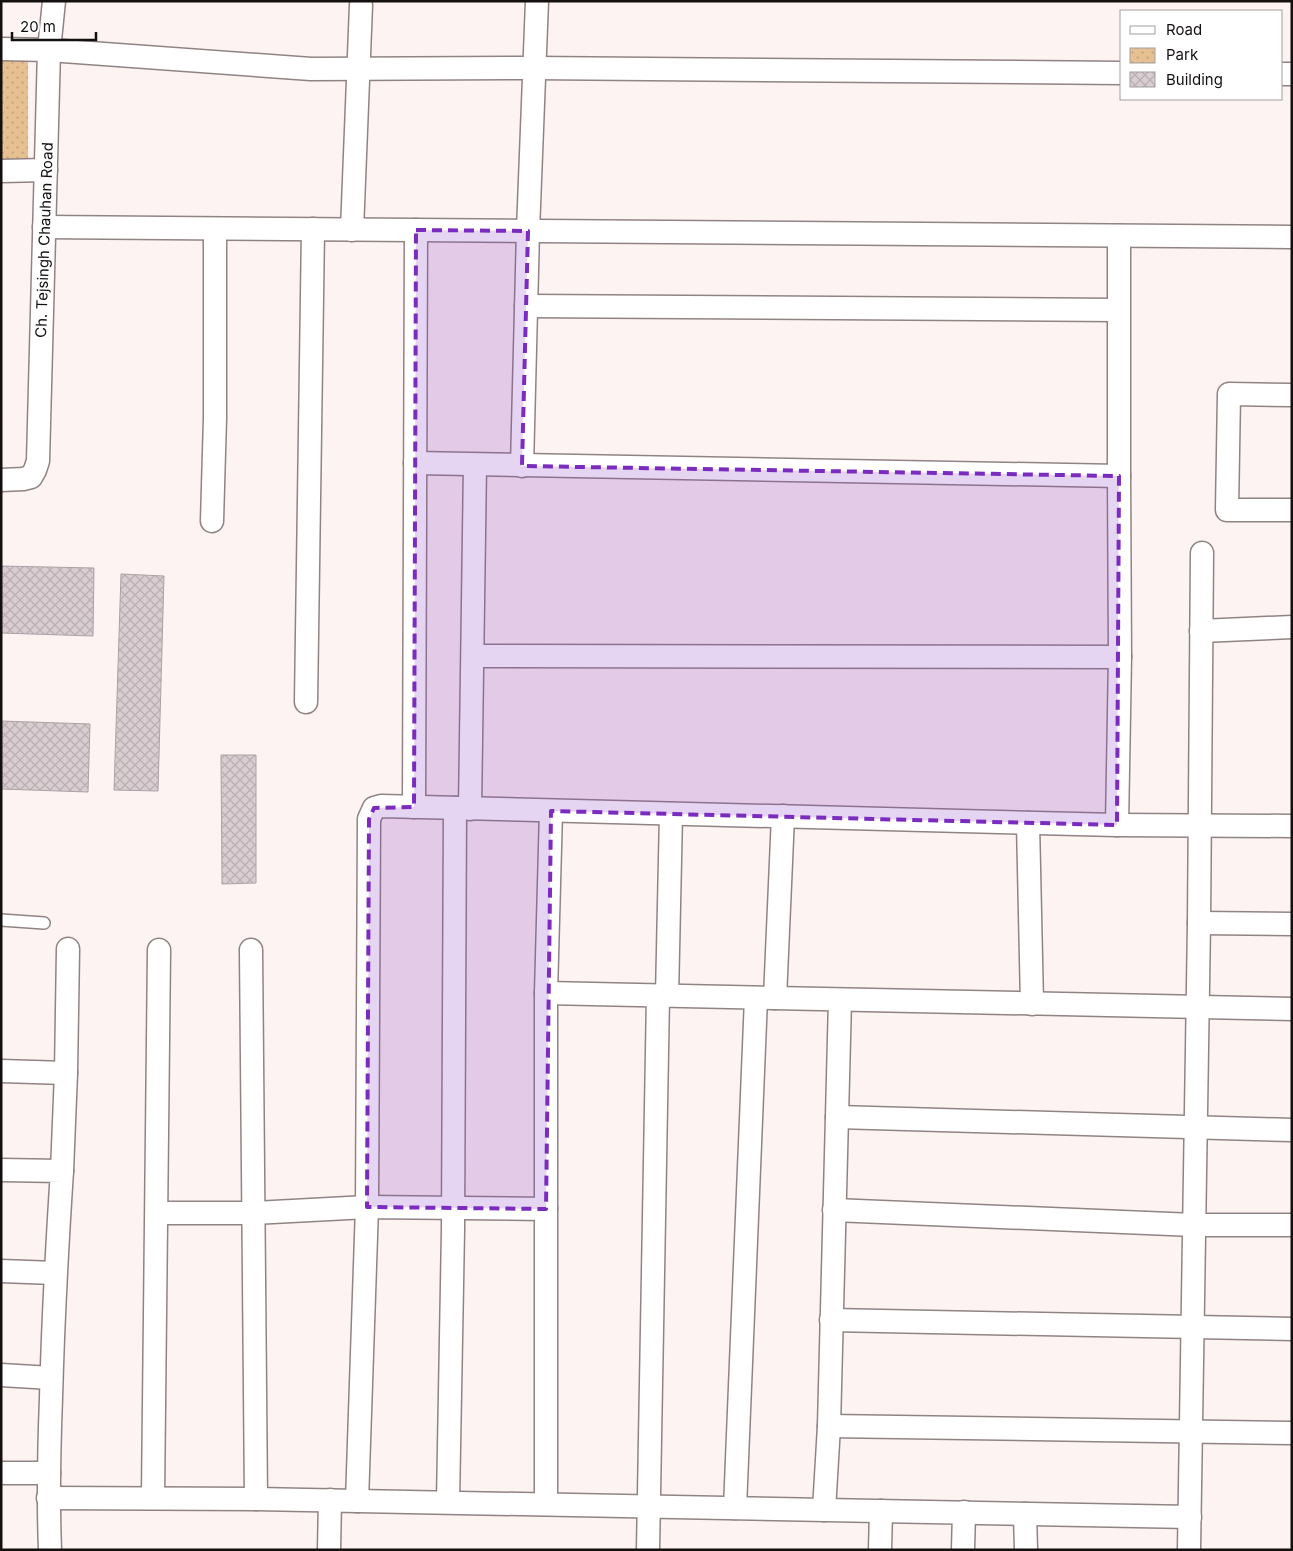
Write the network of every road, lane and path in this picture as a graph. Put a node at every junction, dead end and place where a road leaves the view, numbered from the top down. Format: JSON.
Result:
{"nodes":[{"id":1,"x":54,"y":1,"type":"edge"},
{"id":2,"x":537,"y":1,"type":"edge"},
{"id":3,"x":361,"y":5,"type":"dead end"},
{"id":4,"x":1,"y":49,"type":"edge"},
{"id":5,"x":49,"y":50,"type":"junction"},
{"id":6,"x":359,"y":68,"type":"junction"},
{"id":7,"x":533,"y":68,"type":"junction"},
{"id":8,"x":1120,"y":73,"type":"edge"},
{"id":9,"x":46,"y":170,"type":"junction"},
{"id":10,"x":1,"y":171,"type":"edge"},
{"id":11,"x":44,"y":227,"type":"junction"},
{"id":12,"x":215,"y":229,"type":"junction"},
{"id":13,"x":313,"y":229,"type":"junction"},
{"id":14,"x":352,"y":230,"type":"junction"},
{"id":15,"x":416,"y":230,"type":"junction"},
{"id":16,"x":528,"y":231,"type":"junction"},
{"id":17,"x":1119,"y":236,"type":"junction"},
{"id":18,"x":1292,"y":237,"type":"edge"},
{"id":19,"x":526,"y":306,"type":"junction"},
{"id":20,"x":1118,"y":310,"type":"junction"},
{"id":21,"x":1292,"y":395,"type":"edge"},
{"id":22,"x":415,"y":463,"type":"junction"},
{"id":23,"x":475,"y":465,"type":"junction"},
{"id":24,"x":522,"y":466,"type":"junction"},
{"id":25,"x":1119,"y":476,"type":"junction"},
{"id":26,"x":1,"y":480,"type":"edge"},
{"id":27,"x":1292,"y":510,"type":"edge"},
{"id":28,"x":212,"y":521,"type":"dead end"},
{"id":29,"x":1202,"y":553,"type":"dead end"},
{"id":30,"x":1292,"y":627,"type":"edge"},
{"id":31,"x":1201,"y":631,"type":"junction"},
{"id":32,"x":472,"y":656,"type":"junction"},
{"id":33,"x":1120,"y":657,"type":"junction"},
{"id":34,"x":306,"y":702,"type":"dead end"},
{"id":35,"x":414,"y":807,"type":"junction"},
{"id":36,"x":462,"y":808,"type":"junction"},
{"id":37,"x":551,"y":811,"type":"junction"},
{"id":38,"x":671,"y":814,"type":"junction"},
{"id":39,"x":783,"y":816,"type":"junction"},
{"id":40,"x":1028,"y":823,"type":"junction"},
{"id":41,"x":1117,"y":825,"type":"junction"},
{"id":42,"x":1200,"y":826,"type":"junction"},
{"id":43,"x":1292,"y":826,"type":"edge"},
{"id":44,"x":1,"y":920,"type":"edge"},
{"id":45,"x":44,"y":923,"type":"dead end"},
{"id":46,"x":1199,"y":923,"type":"junction"},
{"id":47,"x":1292,"y":924,"type":"edge"},
{"id":48,"x":68,"y":949,"type":"dead end"},
{"id":49,"x":159,"y":950,"type":"dead end"},
{"id":50,"x":251,"y":950,"type":"dead end"},
{"id":51,"x":546,"y":993,"type":"junction"},
{"id":52,"x":663,"y":996,"type":"junction"},
{"id":53,"x":766,"y":998,"type":"junction"},
{"id":54,"x":840,"y":1000,"type":"junction"},
{"id":55,"x":1032,"y":1004,"type":"junction"},
{"id":56,"x":1198,"y":1008,"type":"junction"},
{"id":57,"x":1292,"y":1009,"type":"edge"},
{"id":58,"x":1,"y":1071,"type":"edge"},
{"id":59,"x":66,"y":1073,"type":"junction"},
{"id":60,"x":837,"y":1117,"type":"junction"},
{"id":61,"x":1196,"y":1128,"type":"junction"},
{"id":62,"x":1292,"y":1130,"type":"edge"},
{"id":63,"x":1,"y":1170,"type":"edge"},
{"id":64,"x":62,"y":1171,"type":"junction"},
{"id":65,"x":367,"y":1207,"type":"junction"},
{"id":66,"x":453,"y":1209,"type":"junction"},
{"id":67,"x":546,"y":1209,"type":"junction"},
{"id":68,"x":834,"y":1210,"type":"junction"},
{"id":69,"x":157,"y":1213,"type":"junction"},
{"id":70,"x":253,"y":1213,"type":"junction"},
{"id":71,"x":1194,"y":1225,"type":"junction"},
{"id":72,"x":1292,"y":1225,"type":"edge"},
{"id":73,"x":1,"y":1271,"type":"edge"},
{"id":74,"x":55,"y":1273,"type":"junction"},
{"id":75,"x":831,"y":1320,"type":"junction"},
{"id":76,"x":1193,"y":1327,"type":"junction"},
{"id":77,"x":1292,"y":1329,"type":"edge"},
{"id":78,"x":1,"y":1375,"type":"edge"},
{"id":79,"x":51,"y":1378,"type":"junction"},
{"id":80,"x":829,"y":1426,"type":"junction"},
{"id":81,"x":1192,"y":1433,"type":"junction"},
{"id":82,"x":1292,"y":1433,"type":"edge"},
{"id":83,"x":1,"y":1473,"type":"edge"},
{"id":84,"x":48,"y":1473,"type":"junction"},
{"id":85,"x":154,"y":1497,"type":"junction"},
{"id":86,"x":48,"y":1498,"type":"junction"},
{"id":87,"x":256,"y":1499,"type":"junction"},
{"id":88,"x":330,"y":1500,"type":"junction"},
{"id":89,"x":356,"y":1501,"type":"junction"},
{"id":90,"x":448,"y":1502,"type":"junction"},
{"id":91,"x":546,"y":1504,"type":"junction"},
{"id":92,"x":648,"y":1506,"type":"junction"},
{"id":93,"x":735,"y":1508,"type":"junction"},
{"id":94,"x":824,"y":1510,"type":"junction"},
{"id":95,"x":881,"y":1511,"type":"junction"},
{"id":96,"x":964,"y":1512,"type":"junction"},
{"id":97,"x":1025,"y":1514,"type":"junction"},
{"id":98,"x":1190,"y":1517,"type":"junction"},
{"id":99,"x":50,"y":1550,"type":"edge"},
{"id":100,"x":329,"y":1550,"type":"edge"},
{"id":101,"x":648,"y":1550,"type":"edge"},
{"id":102,"x":880,"y":1550,"type":"edge"},
{"id":103,"x":963,"y":1550,"type":"edge"},
{"id":104,"x":1026,"y":1550,"type":"edge"},
{"id":105,"x":1189,"y":1550,"type":"edge"}],
"edges":[{"from":1,"to":5,"type":"street","name":"Ch. Tejsingh Chauhan Road"},
{"from":2,"to":7,"type":"street"},
{"from":3,"to":6,"type":"street"},
{"from":4,"to":5,"type":"street"},
{"from":5,"to":6,"type":"street"},
{"from":5,"to":9,"type":"street","name":"Ch. Tejsingh Chauhan Road"},
{"from":6,"to":7,"type":"street"},
{"from":6,"to":14,"type":"street"},
{"from":7,"to":8,"type":"street"},
{"from":7,"to":16,"type":"street"},
{"from":9,"to":10,"type":"street"},
{"from":9,"to":11,"type":"street","name":"Ch. Tejsingh Chauhan Road"},
{"from":11,"to":12,"type":"street"},
{"from":11,"to":26,"type":"street","name":"Ch. Tejsingh Chauhan Road"},
{"from":12,"to":13,"type":"street"},
{"from":12,"to":28,"type":"street"},
{"from":13,"to":14,"type":"street"},
{"from":13,"to":34,"type":"street"},
{"from":14,"to":15,"type":"street"},
{"from":15,"to":16,"type":"street"},
{"from":15,"to":22,"type":"street"},
{"from":16,"to":17,"type":"street"},
{"from":16,"to":19,"type":"street"},
{"from":17,"to":18,"type":"street"},
{"from":17,"to":20,"type":"street"},
{"from":19,"to":20,"type":"street"},
{"from":19,"to":24,"type":"street"},
{"from":20,"to":25,"type":"street"},
{"from":21,"to":27,"type":"street"},
{"from":22,"to":23,"type":"street"},
{"from":22,"to":35,"type":"street"},
{"from":23,"to":24,"type":"street"},
{"from":23,"to":32,"type":"street"},
{"from":24,"to":25,"type":"street"},
{"from":25,"to":33,"type":"street"},
{"from":29,"to":31,"type":"street"},
{"from":30,"to":31,"type":"street"},
{"from":31,"to":42,"type":"street"},
{"from":32,"to":33,"type":"street"},
{"from":32,"to":36,"type":"street"},
{"from":33,"to":41,"type":"street"},
{"from":35,"to":36,"type":"street"},
{"from":35,"to":65,"type":"street"},
{"from":36,"to":37,"type":"street"},
{"from":36,"to":66,"type":"street"},
{"from":37,"to":38,"type":"street"},
{"from":37,"to":51,"type":"street"},
{"from":38,"to":39,"type":"street"},
{"from":38,"to":52,"type":"street"},
{"from":39,"to":40,"type":"street"},
{"from":39,"to":53,"type":"street"},
{"from":40,"to":41,"type":"street"},
{"from":40,"to":55,"type":"street"},
{"from":41,"to":42,"type":"street"},
{"from":42,"to":43,"type":"street"},
{"from":42,"to":46,"type":"street"},
{"from":44,"to":45,"type":"lane"},
{"from":46,"to":47,"type":"street"},
{"from":46,"to":56,"type":"street"},
{"from":48,"to":59,"type":"street"},
{"from":49,"to":69,"type":"street"},
{"from":50,"to":70,"type":"street"},
{"from":51,"to":52,"type":"street"},
{"from":51,"to":67,"type":"street"},
{"from":52,"to":53,"type":"street"},
{"from":52,"to":92,"type":"street"},
{"from":53,"to":54,"type":"street"},
{"from":53,"to":93,"type":"street"},
{"from":54,"to":55,"type":"street"},
{"from":54,"to":60,"type":"street"},
{"from":55,"to":56,"type":"street"},
{"from":56,"to":57,"type":"street"},
{"from":56,"to":61,"type":"street"},
{"from":58,"to":59,"type":"street"},
{"from":59,"to":64,"type":"street"},
{"from":60,"to":61,"type":"street"},
{"from":60,"to":68,"type":"street"},
{"from":61,"to":62,"type":"street"},
{"from":61,"to":71,"type":"street"},
{"from":63,"to":64,"type":"street"},
{"from":64,"to":74,"type":"street"},
{"from":65,"to":66,"type":"street"},
{"from":65,"to":70,"type":"street"},
{"from":65,"to":89,"type":"street"},
{"from":66,"to":67,"type":"street"},
{"from":66,"to":90,"type":"street"},
{"from":67,"to":91,"type":"street"},
{"from":68,"to":71,"type":"street"},
{"from":68,"to":75,"type":"street"},
{"from":69,"to":70,"type":"street"},
{"from":69,"to":85,"type":"street"},
{"from":70,"to":87,"type":"street"},
{"from":71,"to":72,"type":"street"},
{"from":71,"to":76,"type":"street"},
{"from":73,"to":74,"type":"street"},
{"from":74,"to":79,"type":"street"},
{"from":75,"to":76,"type":"street"},
{"from":75,"to":80,"type":"street"},
{"from":76,"to":77,"type":"street"},
{"from":76,"to":81,"type":"street"},
{"from":78,"to":79,"type":"street"},
{"from":79,"to":84,"type":"street"},
{"from":80,"to":81,"type":"street"},
{"from":80,"to":94,"type":"street"},
{"from":81,"to":82,"type":"street"},
{"from":81,"to":98,"type":"street"},
{"from":83,"to":84,"type":"street"},
{"from":84,"to":86,"type":"street"},
{"from":85,"to":86,"type":"street"},
{"from":85,"to":87,"type":"street"},
{"from":86,"to":99,"type":"street"},
{"from":87,"to":88,"type":"street"},
{"from":88,"to":89,"type":"street"},
{"from":88,"to":100,"type":"street"},
{"from":89,"to":90,"type":"street"},
{"from":90,"to":91,"type":"street"},
{"from":91,"to":92,"type":"street"},
{"from":92,"to":93,"type":"street"},
{"from":92,"to":101,"type":"street"},
{"from":93,"to":94,"type":"street"},
{"from":94,"to":95,"type":"street"},
{"from":95,"to":96,"type":"street"},
{"from":95,"to":102,"type":"street"},
{"from":96,"to":97,"type":"street"},
{"from":96,"to":103,"type":"street"},
{"from":97,"to":98,"type":"street"},
{"from":97,"to":104,"type":"street"},
{"from":98,"to":105,"type":"street"}]}
